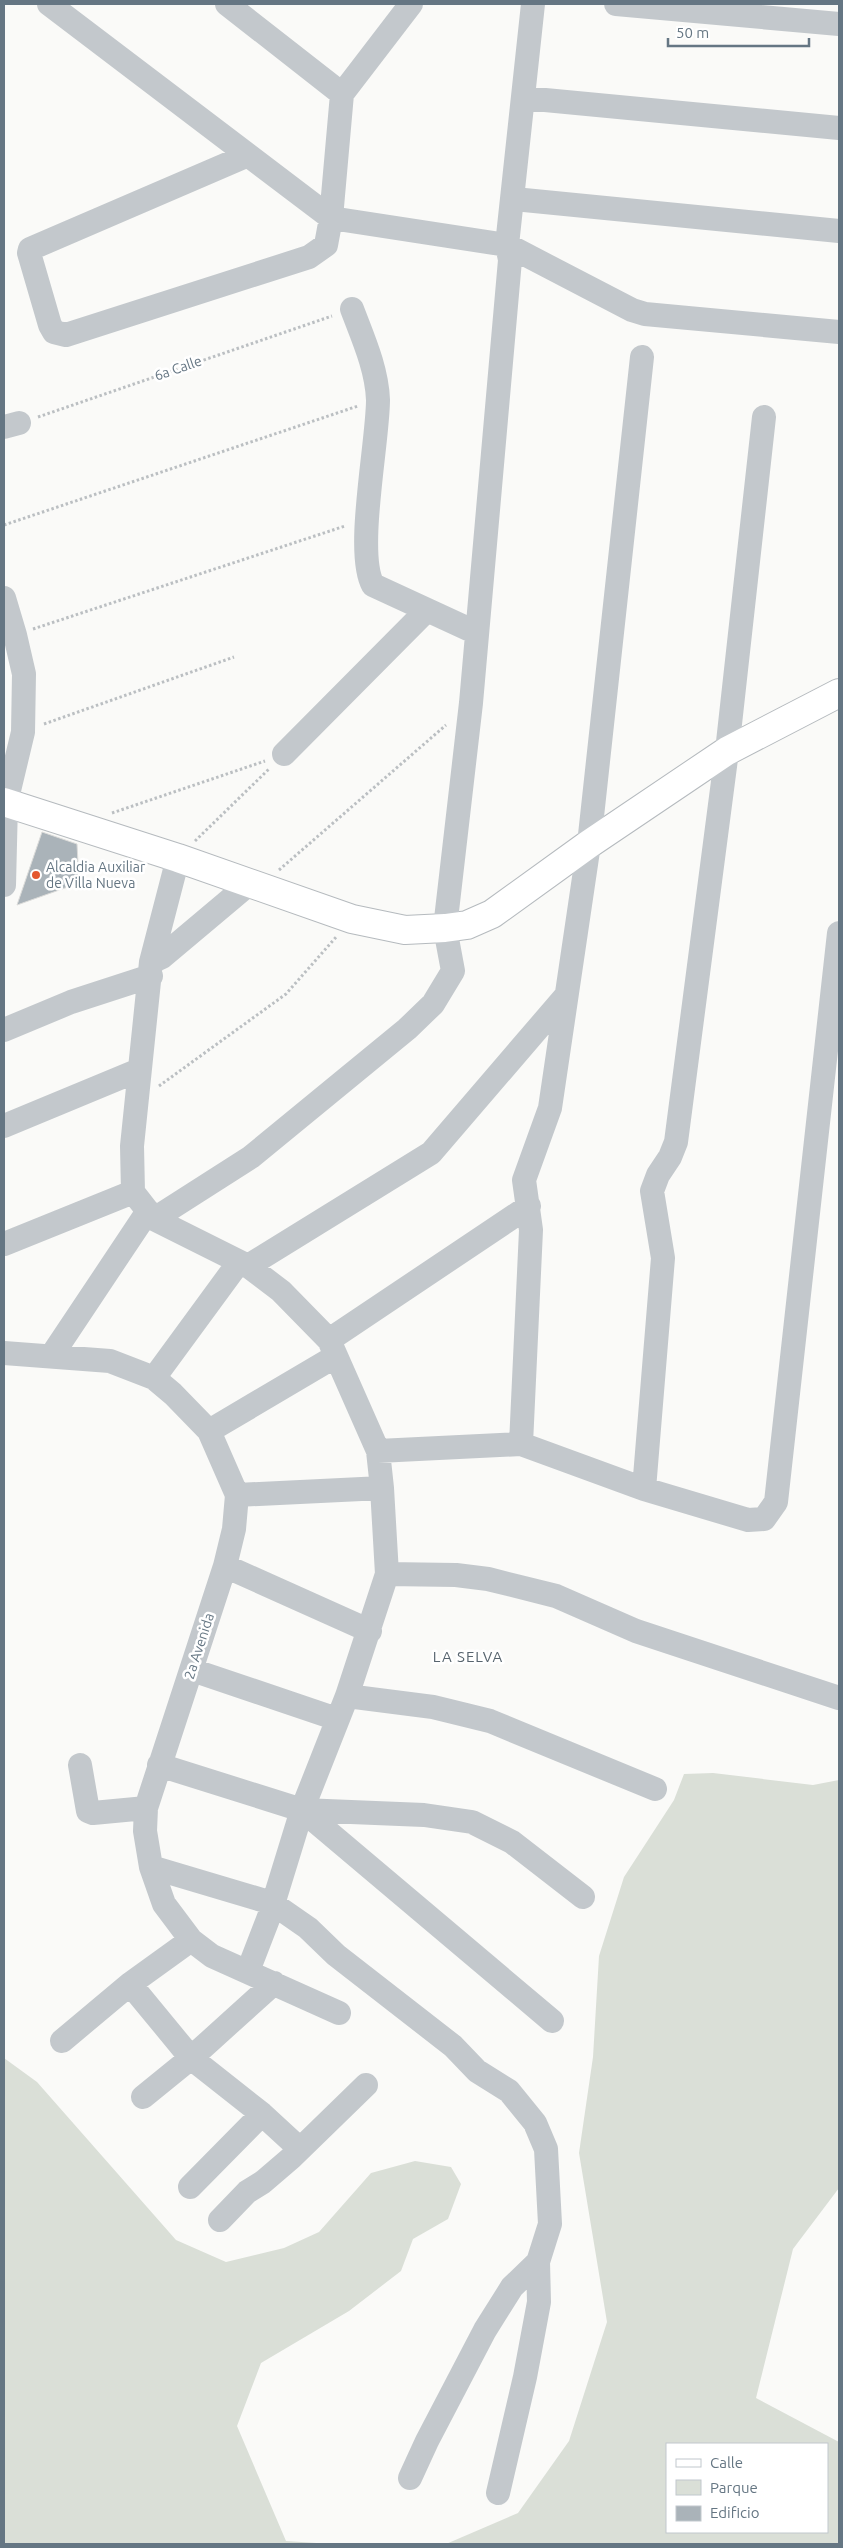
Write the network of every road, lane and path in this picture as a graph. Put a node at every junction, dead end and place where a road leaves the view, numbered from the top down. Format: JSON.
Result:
{"nodes":[{"id":1,"x":49,"y":4,"type":"edge"},
{"id":2,"x":227,"y":4,"type":"edge"},
{"id":3,"x":534,"y":4,"type":"edge"},
{"id":4,"x":616,"y":4,"type":"edge"},
{"id":5,"x":405,"y":6,"type":"edge"},
{"id":6,"x":839,"y":24,"type":"edge"},
{"id":7,"x":342,"y":94,"type":"junction"},
{"id":8,"x":524,"y":98,"type":"junction"},
{"id":9,"x":839,"y":128,"type":"edge"},
{"id":10,"x":246,"y":156,"type":"junction"},
{"id":11,"x":514,"y":199,"type":"junction"},
{"id":12,"x":332,"y":218,"type":"junction"},
{"id":13,"x":839,"y":231,"type":"edge"},
{"id":14,"x":507,"y":245,"type":"junction"},
{"id":15,"x":352,"y":309,"type":"joint"},
{"id":16,"x":839,"y":332,"type":"edge"},
{"id":17,"x":642,"y":357,"type":"dead end"},
{"id":18,"x":378,"y":400,"type":"junction"},
{"id":19,"x":764,"y":417,"type":"dead end"},
{"id":20,"x":12,"y":425,"type":"edge"},
{"id":21,"x":367,"y":519,"type":"junction"},
{"id":22,"x":4,"y":524,"type":"edge"},
{"id":23,"x":4,"y":598,"type":"edge"},
{"id":24,"x":426,"y":611,"type":"junction"},
{"id":25,"x":477,"y":633,"type":"junction"},
{"id":26,"x":16,"y":635,"type":"junction"},
{"id":27,"x":234,"y":657,"type":"dead end"},
{"id":28,"x":839,"y":693,"type":"edge"},
{"id":29,"x":472,"y":703,"type":"junction"},
{"id":30,"x":23,"y":732,"type":"junction"},
{"id":31,"x":727,"y":751,"type":"junction"},
{"id":32,"x":284,"y":754,"type":"junction"},
{"id":33,"x":5,"y":803,"type":"edge"},
{"id":34,"x":89,"y":828,"type":"junction"},
{"id":35,"x":589,"y":844,"type":"junction"},
{"id":36,"x":178,"y":858,"type":"junction"},
{"id":37,"x":4,"y":885,"type":"edge"},
{"id":38,"x":255,"y":885,"type":"junction"},
{"id":39,"x":352,"y":919,"type":"junction"},
{"id":40,"x":445,"y":928,"type":"junction"},
{"id":41,"x":839,"y":933,"type":"edge"},
{"id":42,"x":151,"y":969,"type":"junction"},
{"id":43,"x":564,"y":998,"type":"junction"},
{"id":44,"x":4,"y":1030,"type":"edge"},
{"id":45,"x":139,"y":1070,"type":"junction"},
{"id":46,"x":136,"y":1102,"type":"junction"},
{"id":47,"x":4,"y":1126,"type":"edge"},
{"id":48,"x":133,"y":1192,"type":"junction"},
{"id":49,"x":529,"y":1206,"type":"junction"},
{"id":50,"x":151,"y":1215,"type":"junction"},
{"id":51,"x":4,"y":1244,"type":"edge"},
{"id":52,"x":244,"y":1264,"type":"junction"},
{"id":53,"x":332,"y":1348,"type":"junction"},
{"id":54,"x":4,"y":1353,"type":"edge"},
{"id":55,"x":52,"y":1355,"type":"junction"},
{"id":56,"x":154,"y":1378,"type":"junction"},
{"id":57,"x":209,"y":1431,"type":"junction"},
{"id":58,"x":521,"y":1444,"type":"junction"},
{"id":59,"x":378,"y":1451,"type":"junction"},
{"id":60,"x":382,"y":1488,"type":"junction"},
{"id":61,"x":644,"y":1489,"type":"junction"},
{"id":62,"x":237,"y":1494,"type":"junction"},
{"id":63,"x":225,"y":1566,"type":"junction"},
{"id":64,"x":386,"y":1574,"type":"junction"},
{"id":65,"x":370,"y":1630,"type":"junction"},
{"id":66,"x":192,"y":1670,"type":"junction"},
{"id":67,"x":347,"y":1696,"type":"junction"},
{"id":68,"x":839,"y":1698,"type":"edge"},
{"id":69,"x":336,"y":1719,"type":"junction"},
{"id":70,"x":80,"y":1765,"type":"dead end"},
{"id":71,"x":159,"y":1765,"type":"junction"},
{"id":72,"x":655,"y":1789,"type":"dead end"},
{"id":73,"x":146,"y":1808,"type":"junction"},
{"id":74,"x":302,"y":1810,"type":"junction"},
{"id":75,"x":151,"y":1867,"type":"junction"},
{"id":76,"x":582,"y":1897,"type":"dead end"},
{"id":77,"x":272,"y":1903,"type":"junction"},
{"id":78,"x":191,"y":1940,"type":"junction"},
{"id":79,"x":248,"y":1971,"type":"junction"},
{"id":80,"x":274,"y":1983,"type":"junction"},
{"id":81,"x":130,"y":1984,"type":"junction"},
{"id":82,"x":339,"y":2013,"type":"dead end"},
{"id":83,"x":552,"y":2021,"type":"dead end"},
{"id":84,"x":62,"y":2041,"type":"dead end"},
{"id":85,"x":191,"y":2058,"type":"junction"},
{"id":86,"x":366,"y":2085,"type":"dead end"},
{"id":87,"x":143,"y":2097,"type":"dead end"},
{"id":88,"x":262,"y":2114,"type":"junction"},
{"id":89,"x":300,"y":2149,"type":"junction"},
{"id":90,"x":190,"y":2186,"type":"dead end"},
{"id":91,"x":220,"y":2220,"type":"dead end"},
{"id":92,"x":538,"y":2262,"type":"junction"},
{"id":93,"x":410,"y":2478,"type":"dead end"},
{"id":94,"x":498,"y":2493,"type":"dead end"}],
"edges":[{"from":1,"to":10,"type":"street"},
{"from":2,"to":7,"type":"street"},
{"from":3,"to":8,"type":"street"},
{"from":4,"to":6,"type":"street"},
{"from":5,"to":7,"type":"street"},
{"from":7,"to":12,"type":"street"},
{"from":8,"to":9,"type":"street"},
{"from":8,"to":11,"type":"street"},
{"from":10,"to":12,"type":"street"},
{"from":10,"to":12,"type":"street"},
{"from":11,"to":13,"type":"street"},
{"from":11,"to":14,"type":"street"},
{"from":12,"to":14,"type":"street"},
{"from":14,"to":16,"type":"street"},
{"from":14,"to":25,"type":"street"},
{"from":15,"to":18,"type":"street"},
{"from":15,"to":20,"type":"path","name":"6a Calle"},
{"from":17,"to":35,"type":"street"},
{"from":18,"to":21,"type":"street"},
{"from":18,"to":22,"type":"path"},
{"from":19,"to":31,"type":"street"},
{"from":21,"to":24,"type":"street"},
{"from":21,"to":26,"type":"path"},
{"from":23,"to":26,"type":"street"},
{"from":24,"to":25,"type":"street"},
{"from":24,"to":32,"type":"street"},
{"from":25,"to":29,"type":"street"},
{"from":26,"to":30,"type":"street"},
{"from":27,"to":30,"type":"path"},
{"from":28,"to":31,"type":"main road"},
{"from":29,"to":38,"type":"path"},
{"from":29,"to":40,"type":"street"},
{"from":30,"to":33,"type":"street"},
{"from":31,"to":35,"type":"main road"},
{"from":31,"to":61,"type":"street"},
{"from":32,"to":34,"type":"path"},
{"from":32,"to":36,"type":"path"},
{"from":33,"to":34,"type":"main road"},
{"from":33,"to":37,"type":"street"},
{"from":34,"to":36,"type":"main road"},
{"from":35,"to":40,"type":"main road"},
{"from":35,"to":43,"type":"street"},
{"from":36,"to":38,"type":"main road"},
{"from":36,"to":42,"type":"street"},
{"from":38,"to":39,"type":"main road"},
{"from":38,"to":42,"type":"street"},
{"from":39,"to":40,"type":"main road"},
{"from":39,"to":46,"type":"path"},
{"from":40,"to":50,"type":"street"},
{"from":41,"to":61,"type":"street"},
{"from":42,"to":44,"type":"street"},
{"from":42,"to":45,"type":"street"},
{"from":43,"to":49,"type":"street"},
{"from":43,"to":52,"type":"street"},
{"from":45,"to":46,"type":"street"},
{"from":45,"to":47,"type":"street"},
{"from":46,"to":48,"type":"street"},
{"from":48,"to":50,"type":"street"},
{"from":48,"to":51,"type":"street"},
{"from":49,"to":53,"type":"street"},
{"from":49,"to":58,"type":"street"},
{"from":50,"to":52,"type":"street"},
{"from":50,"to":55,"type":"street"},
{"from":52,"to":53,"type":"street"},
{"from":52,"to":56,"type":"street"},
{"from":53,"to":57,"type":"street"},
{"from":53,"to":59,"type":"street"},
{"from":54,"to":55,"type":"street","name":"2a Avenida"},
{"from":55,"to":56,"type":"street","name":"2a Avenida"},
{"from":56,"to":57,"type":"street","name":"2a Avenida"},
{"from":57,"to":62,"type":"street","name":"2a Avenida"},
{"from":58,"to":59,"type":"street"},
{"from":58,"to":61,"type":"street"},
{"from":59,"to":60,"type":"street"},
{"from":60,"to":62,"type":"street"},
{"from":60,"to":64,"type":"street"},
{"from":62,"to":63,"type":"street","name":"2a Avenida"},
{"from":63,"to":65,"type":"street"},
{"from":63,"to":66,"type":"street","name":"2a Avenida"},
{"from":64,"to":65,"type":"street"},
{"from":64,"to":68,"type":"street"},
{"from":65,"to":67,"type":"street"},
{"from":66,"to":69,"type":"street"},
{"from":66,"to":71,"type":"street","name":"2a Avenida"},
{"from":67,"to":69,"type":"street"},
{"from":67,"to":72,"type":"street"},
{"from":69,"to":74,"type":"street"},
{"from":70,"to":73,"type":"street"},
{"from":71,"to":73,"type":"street","name":"2a Avenida"},
{"from":71,"to":74,"type":"street"},
{"from":73,"to":75,"type":"street","name":"2a Avenida"},
{"from":74,"to":76,"type":"street"},
{"from":74,"to":77,"type":"street"},
{"from":74,"to":83,"type":"street"},
{"from":75,"to":77,"type":"street"},
{"from":75,"to":78,"type":"street","name":"2a Avenida"},
{"from":77,"to":79,"type":"street"},
{"from":77,"to":92,"type":"street"},
{"from":78,"to":79,"type":"street","name":"2a Avenida"},
{"from":78,"to":81,"type":"street"},
{"from":79,"to":80,"type":"street","name":"2a Avenida"},
{"from":80,"to":82,"type":"street","name":"2a Avenida"},
{"from":80,"to":85,"type":"street"},
{"from":81,"to":84,"type":"street"},
{"from":81,"to":85,"type":"street"},
{"from":85,"to":87,"type":"street"},
{"from":85,"to":88,"type":"street"},
{"from":86,"to":89,"type":"street"},
{"from":88,"to":89,"type":"street"},
{"from":88,"to":90,"type":"street"},
{"from":89,"to":91,"type":"street"},
{"from":92,"to":93,"type":"street"},
{"from":92,"to":94,"type":"street"}]}
